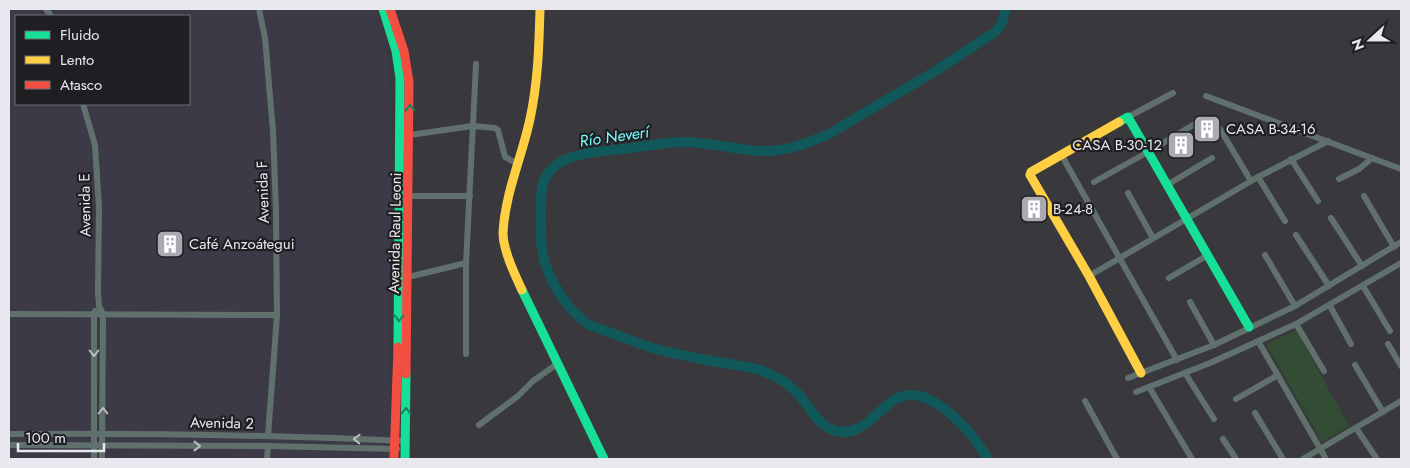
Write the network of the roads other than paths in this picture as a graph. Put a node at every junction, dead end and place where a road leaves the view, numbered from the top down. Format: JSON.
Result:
{"nodes":[{"id":1,"x":259,"y":9,"type":"edge"},
{"id":2,"x":383,"y":9,"type":"edge"},
{"id":3,"x":390,"y":9,"type":"edge"},
{"id":4,"x":540,"y":9,"type":"edge"},
{"id":5,"x":476,"y":64,"type":"dead end"},
{"id":6,"x":1173,"y":93,"type":"dead end"},
{"id":7,"x":1206,"y":96,"type":"dead end"},
{"id":8,"x":83,"y":105,"type":"edge"},
{"id":9,"x":1128,"y":117,"type":"junction"},
{"id":10,"x":1203,"y":119,"type":"dead end"},
{"id":11,"x":472,"y":126,"type":"junction"},
{"id":12,"x":1220,"y":129,"type":"dead end"},
{"id":13,"x":410,"y":135,"type":"junction"},
{"id":14,"x":1328,"y":141,"type":"junction"},
{"id":15,"x":1148,"y":152,"type":"junction"},
{"id":16,"x":1062,"y":156,"type":"junction"},
{"id":17,"x":1212,"y":158,"type":"dead end"},
{"id":18,"x":1291,"y":158,"type":"junction"},
{"id":19,"x":1372,"y":158,"type":"junction"},
{"id":20,"x":518,"y":164,"type":"junction"},
{"id":21,"x":1401,"y":169,"type":"edge"},
{"id":22,"x":1258,"y":177,"type":"junction"},
{"id":23,"x":1339,"y":180,"type":"dead end"},
{"id":24,"x":1251,"y":181,"type":"junction"},
{"id":25,"x":1094,"y":182,"type":"dead end"},
{"id":26,"x":1167,"y":185,"type":"junction"},
{"id":27,"x":1128,"y":194,"type":"dead end"},
{"id":28,"x":409,"y":196,"type":"junction"},
{"id":29,"x":470,"y":196,"type":"junction"},
{"id":30,"x":1364,"y":196,"type":"dead end"},
{"id":31,"x":1318,"y":201,"type":"dead end"},
{"id":32,"x":1186,"y":218,"type":"junction"},
{"id":33,"x":1331,"y":218,"type":"dead end"},
{"id":34,"x":1285,"y":221,"type":"dead end"},
{"id":35,"x":1296,"y":235,"type":"dead end"},
{"id":36,"x":1153,"y":238,"type":"junction"},
{"id":37,"x":1401,"y":242,"type":"edge"},
{"id":38,"x":1394,"y":246,"type":"junction"},
{"id":39,"x":1208,"y":255,"type":"junction"},
{"id":40,"x":1265,"y":255,"type":"dead end"},
{"id":41,"x":1120,"y":258,"type":"junction"},
{"id":42,"x":466,"y":264,"type":"junction"},
{"id":43,"x":1362,"y":266,"type":"junction"},
{"id":44,"x":1400,"y":267,"type":"edge"},
{"id":45,"x":1089,"y":276,"type":"junction"},
{"id":46,"x":408,"y":277,"type":"junction"},
{"id":47,"x":1169,"y":278,"type":"dead end"},
{"id":48,"x":1329,"y":286,"type":"junction"},
{"id":49,"x":1363,"y":286,"type":"junction"},
{"id":50,"x":1190,"y":302,"type":"dead end"},
{"id":51,"x":99,"y":306,"type":"junction"},
{"id":52,"x":1295,"y":306,"type":"junction"},
{"id":53,"x":1330,"y":306,"type":"junction"},
{"id":54,"x":94,"y":313,"type":"junction"},
{"id":55,"x":9,"y":314,"type":"edge"},
{"id":56,"x":103,"y":314,"type":"junction"},
{"id":57,"x":277,"y":315,"type":"junction"},
{"id":58,"x":1296,"y":324,"type":"junction"},
{"id":59,"x":1249,"y":327,"type":"junction"},
{"id":60,"x":1390,"y":331,"type":"dead end"},
{"id":61,"x":1258,"y":341,"type":"junction"},
{"id":62,"x":1351,"y":344,"type":"dead end"},
{"id":63,"x":1388,"y":344,"type":"dead end"},
{"id":64,"x":1214,"y":345,"type":"junction"},
{"id":65,"x":466,"y":354,"type":"dead end"},
{"id":66,"x":1177,"y":360,"type":"junction"},
{"id":67,"x":557,"y":364,"type":"junction"},
{"id":68,"x":1355,"y":365,"type":"dead end"},
{"id":69,"x":1401,"y":366,"type":"edge"},
{"id":70,"x":1324,"y":371,"type":"dead end"},
{"id":71,"x":1141,"y":373,"type":"junction"},
{"id":72,"x":1185,"y":373,"type":"junction"},
{"id":73,"x":1278,"y":375,"type":"junction"},
{"id":74,"x":1128,"y":378,"type":"dead end"},
{"id":75,"x":1149,"y":386,"type":"junction"},
{"id":76,"x":1136,"y":392,"type":"dead end"},
{"id":77,"x":1236,"y":399,"type":"dead end"},
{"id":78,"x":1085,"y":401,"type":"dead end"},
{"id":79,"x":1401,"y":401,"type":"edge"},
{"id":80,"x":1383,"y":412,"type":"junction"},
{"id":81,"x":1255,"y":413,"type":"dead end"},
{"id":82,"x":1214,"y":419,"type":"dead end"},
{"id":83,"x":479,"y":425,"type":"dead end"},
{"id":84,"x":1356,"y":428,"type":"junction"},
{"id":85,"x":95,"y":433,"type":"junction"},
{"id":86,"x":103,"y":433,"type":"junction"},
{"id":87,"x":9,"y":434,"type":"edge"},
{"id":88,"x":268,"y":436,"type":"junction"},
{"id":89,"x":1223,"y":439,"type":"dead end"},
{"id":90,"x":394,"y":444,"type":"junction"},
{"id":91,"x":9,"y":445,"type":"edge"},
{"id":92,"x":94,"y":445,"type":"junction"},
{"id":93,"x":103,"y":445,"type":"junction"},
{"id":94,"x":406,"y":445,"type":"junction"},
{"id":95,"x":268,"y":446,"type":"junction"},
{"id":96,"x":1321,"y":449,"type":"junction"},
{"id":97,"x":94,"y":459,"type":"edge"},
{"id":98,"x":102,"y":459,"type":"edge"},
{"id":99,"x":267,"y":459,"type":"edge"},
{"id":100,"x":394,"y":459,"type":"edge"},
{"id":101,"x":405,"y":459,"type":"edge"},
{"id":102,"x":604,"y":459,"type":"edge"},
{"id":103,"x":1117,"y":459,"type":"edge"},
{"id":104,"x":1192,"y":459,"type":"edge"},
{"id":105,"x":1236,"y":459,"type":"edge"},
{"id":106,"x":1283,"y":459,"type":"edge"},
{"id":107,"x":1303,"y":459,"type":"edge"},
{"id":108,"x":1326,"y":459,"type":"edge"},
{"id":109,"x":1376,"y":459,"type":"edge"}],
"edges":[{"from":1,"to":57,"type":"street","name":"Avenida F"},
{"from":2,"to":90,"type":"street","name":"Avenida Raul Leoni","one_way":true},
{"from":13,"to":3,"type":"street","name":"Avenida Raul Leoni","one_way":true},
{"from":4,"to":20,"type":"street"},
{"from":5,"to":11,"type":"street"},
{"from":6,"to":9,"type":"street"},
{"from":7,"to":14,"type":"street"},
{"from":8,"to":51,"type":"street","name":"Avenida E"},
{"from":9,"to":15,"type":"street"},
{"from":9,"to":16,"type":"street"},
{"from":10,"to":15,"type":"street"},
{"from":11,"to":13,"type":"street"},
{"from":11,"to":20,"type":"street"},
{"from":11,"to":29,"type":"street"},
{"from":12,"to":24,"type":"street"},
{"from":13,"to":28,"type":"street","name":"Avenida Raul Leoni"},
{"from":14,"to":18,"type":"street"},
{"from":14,"to":19,"type":"street"},
{"from":15,"to":25,"type":"street"},
{"from":15,"to":26,"type":"street"},
{"from":16,"to":41,"type":"street"},
{"from":16,"to":45,"type":"street"},
{"from":17,"to":26,"type":"street"},
{"from":18,"to":22,"type":"street"},
{"from":18,"to":31,"type":"street"},
{"from":19,"to":21,"type":"street"},
{"from":19,"to":23,"type":"street"},
{"from":20,"to":67,"type":"street"},
{"from":22,"to":24,"type":"street"},
{"from":22,"to":34,"type":"street"},
{"from":24,"to":32,"type":"street"},
{"from":26,"to":32,"type":"street"},
{"from":27,"to":36,"type":"street"},
{"from":28,"to":29,"type":"street"},
{"from":28,"to":46,"type":"street","name":"Avenida Raul Leoni"},
{"from":29,"to":42,"type":"street"},
{"from":30,"to":38,"type":"street"},
{"from":32,"to":36,"type":"street"},
{"from":32,"to":39,"type":"street"},
{"from":33,"to":43,"type":"street"},
{"from":35,"to":48,"type":"street"},
{"from":36,"to":41,"type":"street"},
{"from":37,"to":38,"type":"street"},
{"from":38,"to":43,"type":"street"},
{"from":39,"to":47,"type":"street"},
{"from":39,"to":59,"type":"street"},
{"from":40,"to":52,"type":"street"},
{"from":41,"to":45,"type":"street"},
{"from":41,"to":66,"type":"street"},
{"from":42,"to":46,"type":"street"},
{"from":42,"to":65,"type":"street"},
{"from":43,"to":48,"type":"street"},
{"from":44,"to":49,"type":"street"},
{"from":45,"to":71,"type":"street"},
{"from":94,"to":46,"type":"street","name":"Avenida Raul Leoni","one_way":true},
{"from":48,"to":52,"type":"street"},
{"from":49,"to":53,"type":"street"},
{"from":49,"to":60,"type":"street"},
{"from":50,"to":64,"type":"street"},
{"from":51,"to":54,"type":"street"},
{"from":51,"to":56,"type":"street","name":"Avenida E"},
{"from":52,"to":59,"type":"street"},
{"from":53,"to":58,"type":"street"},
{"from":53,"to":62,"type":"street"},
{"from":54,"to":55,"type":"street"},
{"from":54,"to":56,"type":"street"},
{"from":54,"to":85,"type":"street","one_way":true},
{"from":56,"to":57,"type":"street"},
{"from":86,"to":56,"type":"street","name":"Avenida E","one_way":true},
{"from":57,"to":88,"type":"street","name":"Avenida F"},
{"from":58,"to":61,"type":"street"},
{"from":58,"to":70,"type":"street"},
{"from":59,"to":64,"type":"street"},
{"from":61,"to":72,"type":"street"},
{"from":61,"to":73,"type":"street"},
{"from":63,"to":69,"type":"street"},
{"from":64,"to":66,"type":"street"},
{"from":66,"to":71,"type":"street"},
{"from":67,"to":83,"type":"street"},
{"from":67,"to":102,"type":"street"},
{"from":68,"to":80,"type":"street"},
{"from":71,"to":74,"type":"street"},
{"from":72,"to":75,"type":"street"},
{"from":72,"to":82,"type":"street"},
{"from":73,"to":77,"type":"street"},
{"from":73,"to":96,"type":"street"},
{"from":75,"to":76,"type":"street"},
{"from":75,"to":104,"type":"street"},
{"from":78,"to":103,"type":"street"},
{"from":79,"to":80,"type":"street"},
{"from":80,"to":84,"type":"street"},
{"from":81,"to":106,"type":"street"},
{"from":84,"to":96,"type":"street"},
{"from":84,"to":109,"type":"street"},
{"from":85,"to":86,"type":"street","name":"Avenida 2"},
{"from":85,"to":87,"type":"street","name":"Avenida 2"},
{"from":85,"to":92,"type":"street"},
{"from":86,"to":88,"type":"street","name":"Avenida 2"},
{"from":86,"to":93,"type":"street","name":"Avenida E"},
{"from":90,"to":88,"type":"street","name":"Avenida 2","one_way":true},
{"from":89,"to":105,"type":"street"},
{"from":90,"to":94,"type":"street","name":"Avenida 2"},
{"from":90,"to":95,"type":"street","name":"Avenida 2"},
{"from":90,"to":100,"type":"street","name":"Avenida Raul Leoni"},
{"from":91,"to":92,"type":"street","name":"Avenida 2"},
{"from":92,"to":93,"type":"street","name":"Avenida 2"},
{"from":92,"to":97,"type":"street"},
{"from":93,"to":95,"type":"street","name":"Avenida 2","one_way":true},
{"from":93,"to":98,"type":"street","name":"Avenida E"},
{"from":94,"to":101,"type":"street","name":"Avenida Raul Leoni"},
{"from":95,"to":99,"type":"street"},
{"from":96,"to":107,"type":"street"},
{"from":96,"to":108,"type":"street"}]}
